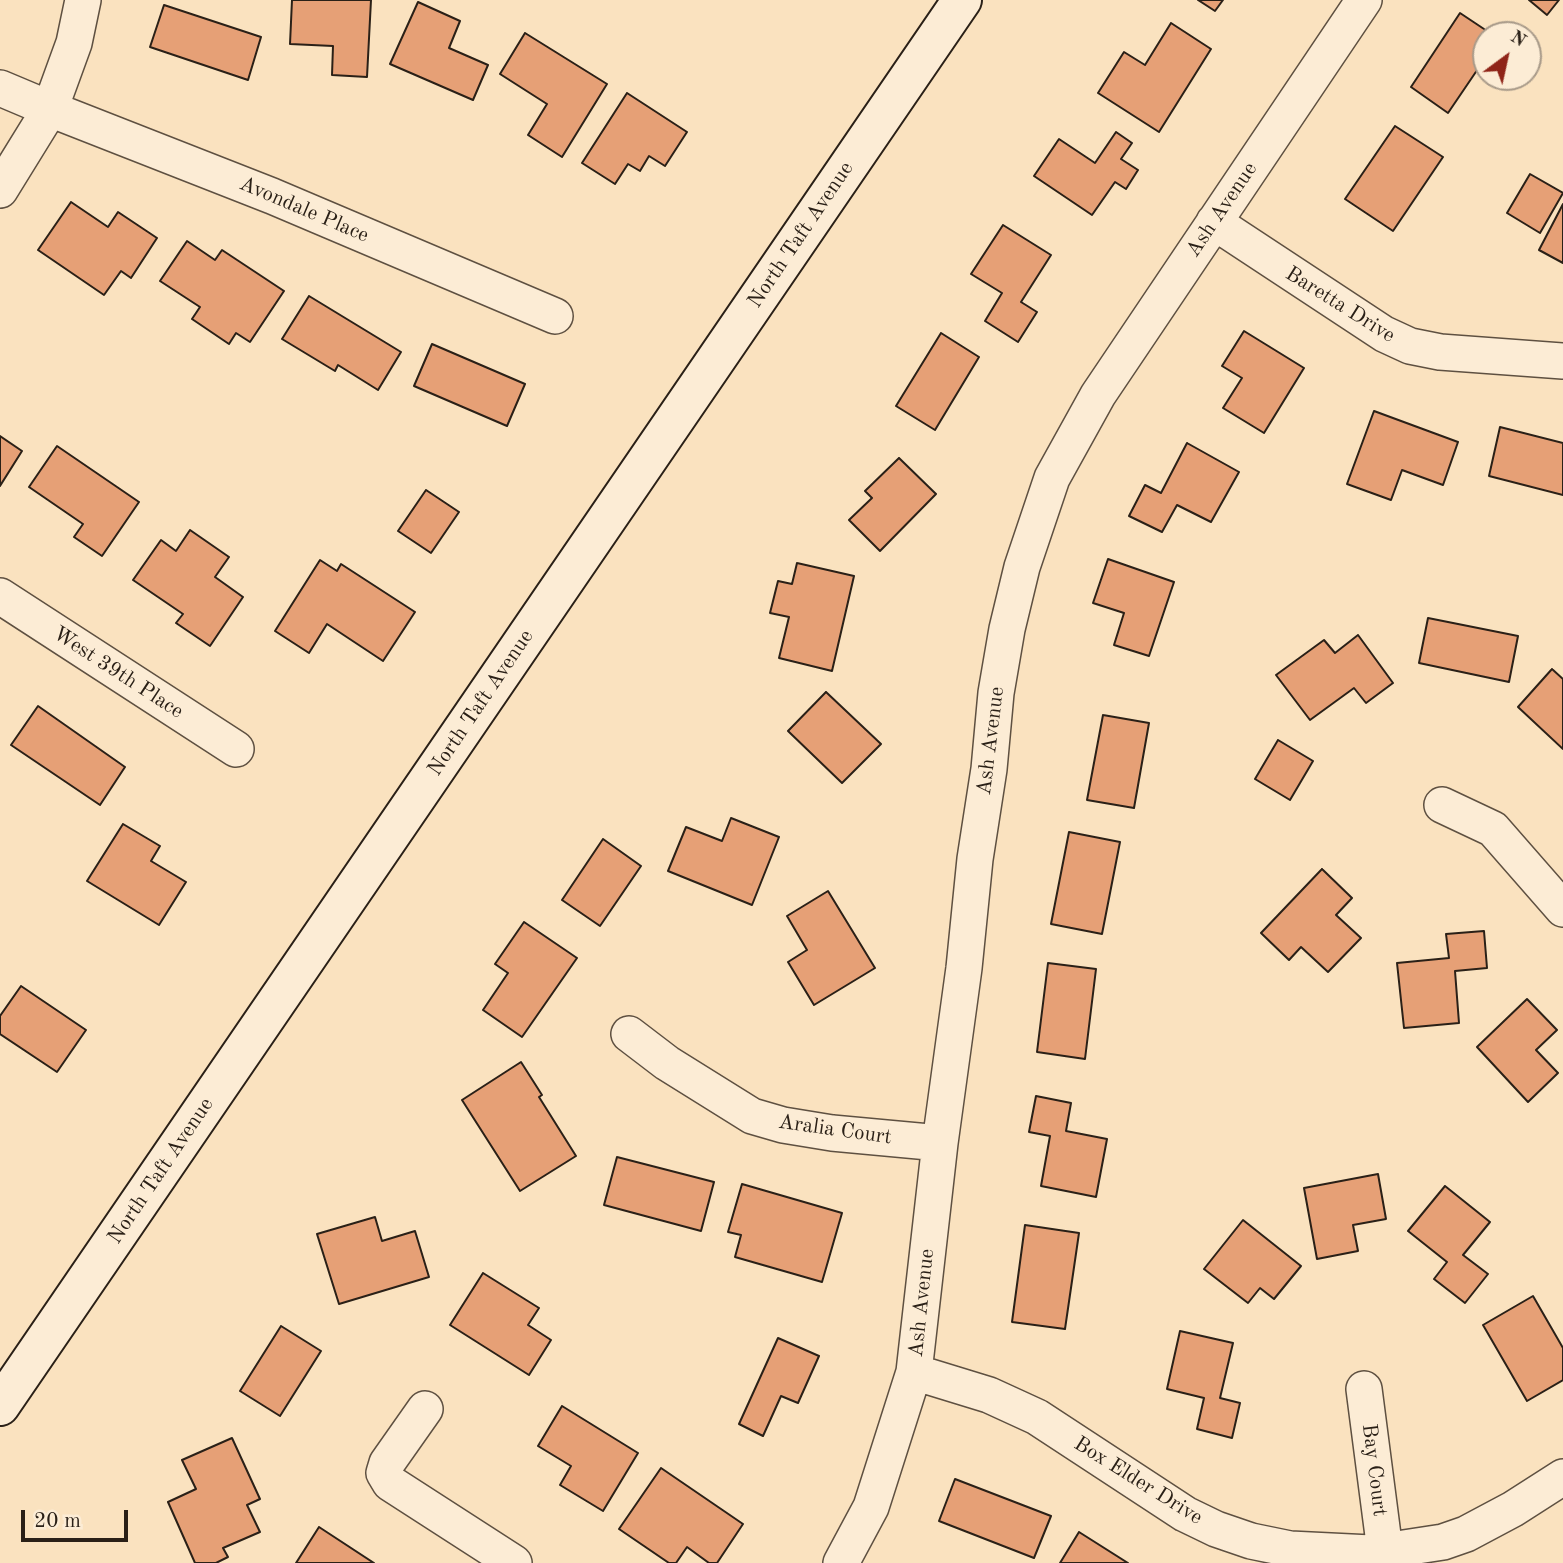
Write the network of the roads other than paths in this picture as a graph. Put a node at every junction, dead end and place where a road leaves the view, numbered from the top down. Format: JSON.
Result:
{"nodes":[{"id":1,"x":83,"y":0,"type":"edge"},
{"id":2,"x":962,"y":0,"type":"edge"},
{"id":3,"x":1364,"y":0,"type":"edge"},
{"id":4,"x":0,"y":88,"type":"edge"},
{"id":5,"x":50,"y":109,"type":"junction"},
{"id":6,"x":0,"y":190,"type":"edge"},
{"id":7,"x":1214,"y":222,"type":"junction"},
{"id":8,"x":555,"y":316,"type":"dead end"},
{"id":9,"x":1563,"y":361,"type":"edge"},
{"id":10,"x":0,"y":596,"type":"edge"},
{"id":11,"x":236,"y":749,"type":"dead end"},
{"id":12,"x":1442,"y":805,"type":"dead end"},
{"id":13,"x":1563,"y":909,"type":"edge"},
{"id":14,"x":629,"y":1034,"type":"dead end"},
{"id":15,"x":940,"y":1143,"type":"junction"},
{"id":16,"x":914,"y":1372,"type":"junction"},
{"id":17,"x":1364,"y":1389,"type":"dead end"},
{"id":18,"x":0,"y":1406,"type":"edge"},
{"id":19,"x":425,"y":1409,"type":"dead end"},
{"id":20,"x":1563,"y":1477,"type":"edge"},
{"id":21,"x":1385,"y":1551,"type":"junction"},
{"id":22,"x":513,"y":1563,"type":"edge"},
{"id":23,"x":841,"y":1563,"type":"edge"}],
"edges":[{"from":1,"to":5,"type":"street"},
{"from":2,"to":18,"type":"main road","name":"North Taft Avenue"},
{"from":3,"to":7,"type":"street","name":"Ash Avenue"},
{"from":4,"to":5,"type":"street","name":"Avondale Place"},
{"from":5,"to":6,"type":"street"},
{"from":5,"to":8,"type":"street","name":"Avondale Place"},
{"from":7,"to":9,"type":"street","name":"Baretta Drive"},
{"from":7,"to":15,"type":"street","name":"Ash Avenue"},
{"from":10,"to":11,"type":"street","name":"West 39th Place"},
{"from":12,"to":13,"type":"street"},
{"from":14,"to":15,"type":"street","name":"Aralia Court"},
{"from":15,"to":16,"type":"street","name":"Ash Avenue"},
{"from":16,"to":21,"type":"street","name":"Box Elder Drive"},
{"from":16,"to":23,"type":"street","name":"Ash Avenue"},
{"from":17,"to":21,"type":"street","name":"Bay Court"},
{"from":19,"to":22,"type":"street"},
{"from":20,"to":21,"type":"street","name":"Box Elder Drive"}]}
